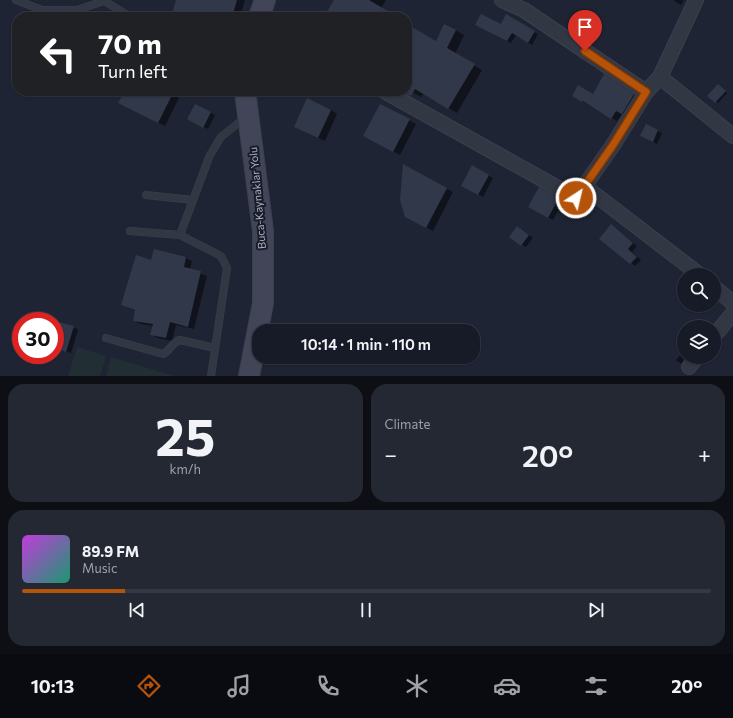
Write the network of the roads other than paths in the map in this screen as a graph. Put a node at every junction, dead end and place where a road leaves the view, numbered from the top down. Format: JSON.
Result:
{"nodes":[{"id":1,"x":16,"y":0,"type":"edge"},
{"id":2,"x":103,"y":0,"type":"edge"},
{"id":3,"x":265,"y":0,"type":"edge"},
{"id":4,"x":502,"y":0,"type":"edge"},
{"id":5,"x":696,"y":0,"type":"edge"},
{"id":6,"x":77,"y":10,"type":"joint"},
{"id":7,"x":122,"y":12,"type":"edge"},
{"id":8,"x":261,"y":12,"type":"edge"},
{"id":9,"x":660,"y":77,"type":"junction"},
{"id":10,"x":646,"y":92,"type":"junction"},
{"id":11,"x":243,"y":96,"type":"edge"},
{"id":12,"x":393,"y":96,"type":"edge"},
{"id":13,"x":248,"y":116,"type":"junction"},
{"id":14,"x":733,"y":136,"type":"edge"},
{"id":15,"x":584,"y":186,"type":"junction"},
{"id":16,"x":146,"y":195,"type":"dead end"},
{"id":17,"x":193,"y":200,"type":"junction"},
{"id":18,"x":130,"y":231,"type":"dead end"},
{"id":19,"x":180,"y":235,"type":"junction"},
{"id":20,"x":691,"y":268,"type":"edge"},
{"id":21,"x":721,"y":293,"type":"edge"},
{"id":22,"x":733,"y":303,"type":"edge"},
{"id":23,"x":733,"y":313,"type":"edge"},
{"id":24,"x":721,"y":328,"type":"edge"},
{"id":25,"x":106,"y":338,"type":"dead end"},
{"id":26,"x":215,"y":348,"type":"junction"},
{"id":27,"x":211,"y":376,"type":"edge"},
{"id":28,"x":249,"y":376,"type":"edge"}],
"edges":[{"from":1,"to":6,"type":"lane"},
{"from":2,"to":6,"type":"lane"},
{"from":2,"to":7,"type":"lane"},
{"from":3,"to":8,"type":"street"},
{"from":4,"to":10,"type":"street"},
{"from":5,"to":9,"type":"street"},
{"from":9,"to":10,"type":"street"},
{"from":9,"to":14,"type":"street"},
{"from":10,"to":15,"type":"street"},
{"from":11,"to":13,"type":"street","name":"Buca-Kaynaklar Yolu"},
{"from":12,"to":15,"type":"street"},
{"from":13,"to":17,"type":"lane"},
{"from":13,"to":28,"type":"street","name":"Buca-Kaynaklar Yolu"},
{"from":15,"to":20,"type":"street"},
{"from":16,"to":17,"type":"lane"},
{"from":17,"to":19,"type":"lane"},
{"from":18,"to":19,"type":"lane"},
{"from":19,"to":26,"type":"lane"},
{"from":21,"to":22,"type":"street"},
{"from":23,"to":24,"type":"street"},
{"from":25,"to":26,"type":"lane"},
{"from":26,"to":27,"type":"lane"}]}
